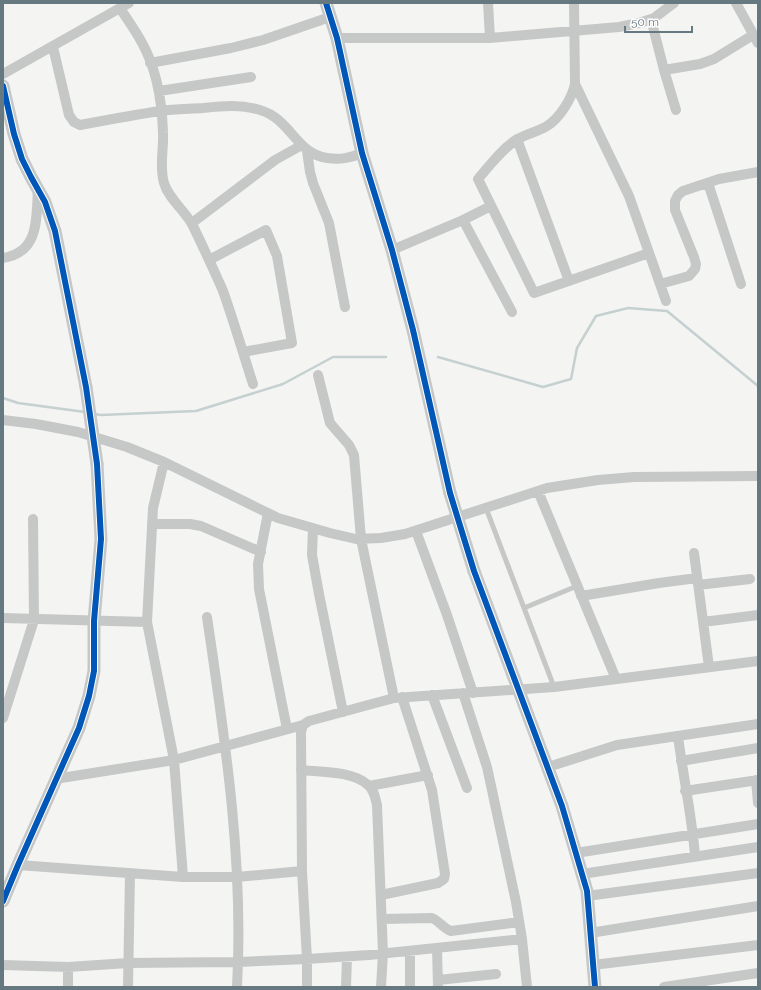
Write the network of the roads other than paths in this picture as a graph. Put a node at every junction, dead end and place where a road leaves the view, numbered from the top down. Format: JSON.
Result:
{"nodes":[{"id":1,"x":326,"y":3,"type":"edge"},
{"id":2,"x":488,"y":3,"type":"edge"},
{"id":3,"x":574,"y":3,"type":"edge"},
{"id":4,"x":674,"y":3,"type":"edge"},
{"id":5,"x":736,"y":3,"type":"edge"},
{"id":6,"x":124,"y":5,"type":"edge"},
{"id":7,"x":330,"y":17,"type":"junction"},
{"id":8,"x":651,"y":19,"type":"junction"},
{"id":9,"x":575,"y":31,"type":"junction"},
{"id":10,"x":337,"y":38,"type":"junction"},
{"id":11,"x":490,"y":38,"type":"junction"},
{"id":12,"x":756,"y":39,"type":"edge"},
{"id":13,"x":53,"y":47,"type":"junction"},
{"id":14,"x":150,"y":63,"type":"junction"},
{"id":15,"x":664,"y":70,"type":"junction"},
{"id":16,"x":3,"y":74,"type":"edge"},
{"id":17,"x":251,"y":77,"type":"dead end"},
{"id":18,"x":576,"y":84,"type":"junction"},
{"id":19,"x":3,"y":86,"type":"edge"},
{"id":20,"x":159,"y":91,"type":"junction"},
{"id":21,"x":676,"y":110,"type":"dead end"},
{"id":22,"x":162,"y":111,"type":"junction"},
{"id":23,"x":517,"y":139,"type":"junction"},
{"id":24,"x":305,"y":148,"type":"junction"},
{"id":25,"x":362,"y":153,"type":"junction"},
{"id":26,"x":758,"y":172,"type":"edge"},
{"id":27,"x":708,"y":183,"type":"junction"},
{"id":28,"x":38,"y":189,"type":"junction"},
{"id":29,"x":491,"y":206,"type":"junction"},
{"id":30,"x":463,"y":220,"type":"junction"},
{"id":31,"x":192,"y":223,"type":"junction"},
{"id":32,"x":392,"y":250,"type":"junction"},
{"id":33,"x":649,"y":253,"type":"junction"},
{"id":34,"x":3,"y":258,"type":"edge"},
{"id":35,"x":209,"y":260,"type":"junction"},
{"id":36,"x":569,"y":281,"type":"junction"},
{"id":37,"x":660,"y":284,"type":"junction"},
{"id":38,"x":741,"y":284,"type":"dead end"},
{"id":39,"x":666,"y":300,"type":"dead end"},
{"id":40,"x":345,"y":307,"type":"dead end"},
{"id":41,"x":512,"y":312,"type":"dead end"},
{"id":42,"x":242,"y":352,"type":"junction"},
{"id":43,"x":318,"y":375,"type":"dead end"},
{"id":44,"x":253,"y":384,"type":"dead end"},
{"id":45,"x":3,"y":420,"type":"edge"},
{"id":46,"x":164,"y":462,"type":"junction"},
{"id":47,"x":758,"y":476,"type":"edge"},
{"id":48,"x":538,"y":491,"type":"junction"},
{"id":49,"x":486,"y":508,"type":"junction"},
{"id":50,"x":268,"y":513,"type":"junction"},
{"id":51,"x":33,"y":518,"type":"dead end"},
{"id":52,"x":152,"y":524,"type":"junction"},
{"id":53,"x":313,"y":528,"type":"junction"},
{"id":54,"x":416,"y":531,"type":"junction"},
{"id":55,"x":361,"y":539,"type":"junction"},
{"id":56,"x":261,"y":552,"type":"junction"},
{"id":57,"x":694,"y":553,"type":"dead end"},
{"id":58,"x":750,"y":579,"type":"dead end"},
{"id":59,"x":698,"y":581,"type":"junction"},
{"id":60,"x":577,"y":586,"type":"junction"},
{"id":61,"x":581,"y":596,"type":"junction"},
{"id":62,"x":524,"y":608,"type":"junction"},
{"id":63,"x":758,"y":615,"type":"edge"},
{"id":64,"x":207,"y":617,"type":"dead end"},
{"id":65,"x":3,"y":618,"type":"edge"},
{"id":66,"x":34,"y":620,"type":"junction"},
{"id":67,"x":94,"y":621,"type":"junction"},
{"id":68,"x":148,"y":622,"type":"junction"},
{"id":69,"x":703,"y":622,"type":"junction"},
{"id":70,"x":758,"y":661,"type":"edge"},
{"id":71,"x":709,"y":667,"type":"junction"},
{"id":72,"x":616,"y":679,"type":"junction"},
{"id":73,"x":554,"y":687,"type":"junction"},
{"id":74,"x":520,"y":689,"type":"junction"},
{"id":75,"x":473,"y":692,"type":"junction"},
{"id":76,"x":463,"y":693,"type":"junction"},
{"id":77,"x":432,"y":695,"type":"junction"},
{"id":78,"x":398,"y":698,"type":"junction"},
{"id":79,"x":343,"y":712,"type":"junction"},
{"id":80,"x":3,"y":718,"type":"edge"},
{"id":81,"x":758,"y":724,"type":"edge"},
{"id":82,"x":303,"y":725,"type":"junction"},
{"id":83,"x":287,"y":729,"type":"junction"},
{"id":84,"x":678,"y":736,"type":"junction"},
{"id":85,"x":226,"y":746,"type":"junction"},
{"id":86,"x":758,"y":748,"type":"edge"},
{"id":87,"x":174,"y":760,"type":"junction"},
{"id":88,"x":681,"y":761,"type":"junction"},
{"id":89,"x":548,"y":767,"type":"junction"},
{"id":90,"x":301,"y":770,"type":"junction"},
{"id":91,"x":428,"y":775,"type":"junction"},
{"id":92,"x":55,"y":779,"type":"junction"},
{"id":93,"x":757,"y":780,"type":"edge"},
{"id":94,"x":369,"y":786,"type":"junction"},
{"id":95,"x":467,"y":788,"type":"dead end"},
{"id":96,"x":685,"y":791,"type":"junction"},
{"id":97,"x":758,"y":803,"type":"edge"},
{"id":98,"x":758,"y":824,"type":"edge"},
{"id":99,"x":693,"y":834,"type":"junction"},
{"id":100,"x":758,"y":847,"type":"edge"},
{"id":101,"x":576,"y":853,"type":"junction"},
{"id":102,"x":695,"y":856,"type":"junction"},
{"id":103,"x":18,"y":865,"type":"junction"},
{"id":104,"x":302,"y":872,"type":"junction"},
{"id":105,"x":130,"y":873,"type":"junction"},
{"id":106,"x":758,"y":873,"type":"edge"},
{"id":107,"x":582,"y":874,"type":"junction"},
{"id":108,"x":8,"y":876,"type":"edge"},
{"id":109,"x":183,"y":877,"type":"junction"},
{"id":110,"x":237,"y":877,"type":"junction"},
{"id":111,"x":381,"y":895,"type":"junction"},
{"id":112,"x":587,"y":896,"type":"junction"},
{"id":113,"x":3,"y":901,"type":"edge"},
{"id":114,"x":758,"y":906,"type":"edge"},
{"id":115,"x":382,"y":919,"type":"junction"},
{"id":116,"x":519,"y":922,"type":"junction"},
{"id":117,"x":590,"y":933,"type":"junction"},
{"id":118,"x":522,"y":939,"type":"junction"},
{"id":119,"x":758,"y":945,"type":"edge"},
{"id":120,"x":437,"y":948,"type":"junction"},
{"id":121,"x":410,"y":951,"type":"junction"},
{"id":122,"x":383,"y":953,"type":"junction"},
{"id":123,"x":347,"y":957,"type":"junction"},
{"id":124,"x":307,"y":960,"type":"junction"},
{"id":125,"x":238,"y":962,"type":"junction"},
{"id":126,"x":128,"y":963,"type":"junction"},
{"id":127,"x":3,"y":966,"type":"edge"},
{"id":128,"x":593,"y":966,"type":"junction"},
{"id":129,"x":68,"y":967,"type":"junction"},
{"id":130,"x":496,"y":974,"type":"dead end"},
{"id":131,"x":758,"y":974,"type":"edge"},
{"id":132,"x":438,"y":984,"type":"edge"},
{"id":133,"x":68,"y":987,"type":"edge"},
{"id":134,"x":128,"y":987,"type":"edge"},
{"id":135,"x":237,"y":987,"type":"edge"},
{"id":136,"x":307,"y":987,"type":"edge"},
{"id":137,"x":346,"y":987,"type":"edge"},
{"id":138,"x":381,"y":987,"type":"edge"},
{"id":139,"x":410,"y":987,"type":"edge"},
{"id":140,"x":527,"y":987,"type":"edge"},
{"id":141,"x":595,"y":987,"type":"edge"},
{"id":142,"x":664,"y":987,"type":"edge"}],
"edges":[{"from":1,"to":7,"type":"street"},
{"from":2,"to":11,"type":"street"},
{"from":3,"to":9,"type":"street"},
{"from":4,"to":8,"type":"street"},
{"from":5,"to":12,"type":"street"},
{"from":6,"to":13,"type":"street"},
{"from":6,"to":14,"type":"street"},
{"from":7,"to":10,"type":"street"},
{"from":7,"to":14,"type":"street"},
{"from":8,"to":9,"type":"street"},
{"from":8,"to":15,"type":"street"},
{"from":9,"to":11,"type":"street"},
{"from":9,"to":18,"type":"street"},
{"from":10,"to":11,"type":"street"},
{"from":10,"to":25,"type":"street"},
{"from":12,"to":15,"type":"street"},
{"from":13,"to":16,"type":"street"},
{"from":13,"to":22,"type":"street"},
{"from":14,"to":20,"type":"street"},
{"from":15,"to":21,"type":"street"},
{"from":17,"to":20,"type":"street"},
{"from":18,"to":23,"type":"street"},
{"from":18,"to":33,"type":"street"},
{"from":19,"to":28,"type":"street"},
{"from":20,"to":22,"type":"street"},
{"from":22,"to":24,"type":"street"},
{"from":22,"to":31,"type":"street"},
{"from":23,"to":29,"type":"street"},
{"from":23,"to":36,"type":"street"},
{"from":24,"to":25,"type":"street"},
{"from":24,"to":31,"type":"street"},
{"from":24,"to":40,"type":"street"},
{"from":25,"to":32,"type":"street"},
{"from":26,"to":27,"type":"street"},
{"from":27,"to":37,"type":"street"},
{"from":27,"to":38,"type":"street"},
{"from":28,"to":34,"type":"street"},
{"from":28,"to":67,"type":"street","bridge":true},
{"from":29,"to":30,"type":"street"},
{"from":29,"to":36,"type":"street"},
{"from":30,"to":32,"type":"street"},
{"from":30,"to":41,"type":"street"},
{"from":31,"to":35,"type":"street"},
{"from":32,"to":74,"type":"street","bridge":true},
{"from":33,"to":36,"type":"street"},
{"from":33,"to":37,"type":"street"},
{"from":35,"to":42,"type":"street"},
{"from":35,"to":42,"type":"street"},
{"from":37,"to":39,"type":"street"},
{"from":42,"to":44,"type":"street"},
{"from":43,"to":55,"type":"street"},
{"from":45,"to":46,"type":"street"},
{"from":46,"to":50,"type":"street"},
{"from":46,"to":52,"type":"street"},
{"from":47,"to":48,"type":"street"},
{"from":48,"to":49,"type":"street"},
{"from":48,"to":60,"type":"street"},
{"from":49,"to":54,"type":"street"},
{"from":49,"to":62,"type":"lane"},
{"from":50,"to":53,"type":"street"},
{"from":50,"to":56,"type":"street"},
{"from":51,"to":66,"type":"street"},
{"from":52,"to":56,"type":"street"},
{"from":52,"to":68,"type":"street"},
{"from":53,"to":55,"type":"street"},
{"from":53,"to":79,"type":"street"},
{"from":54,"to":55,"type":"street"},
{"from":54,"to":75,"type":"street"},
{"from":55,"to":78,"type":"street"},
{"from":56,"to":83,"type":"street"},
{"from":57,"to":59,"type":"street"},
{"from":58,"to":59,"type":"street"},
{"from":59,"to":61,"type":"street"},
{"from":59,"to":69,"type":"street"},
{"from":60,"to":61,"type":"street"},
{"from":60,"to":62,"type":"lane"},
{"from":61,"to":72,"type":"street"},
{"from":62,"to":73,"type":"lane"},
{"from":63,"to":69,"type":"street"},
{"from":64,"to":85,"type":"street"},
{"from":65,"to":66,"type":"street"},
{"from":66,"to":67,"type":"street"},
{"from":66,"to":80,"type":"street"},
{"from":67,"to":68,"type":"street"},
{"from":67,"to":92,"type":"street"},
{"from":68,"to":87,"type":"street"},
{"from":69,"to":71,"type":"street"},
{"from":70,"to":71,"type":"street"},
{"from":71,"to":72,"type":"street"},
{"from":72,"to":73,"type":"street"},
{"from":73,"to":74,"type":"street"},
{"from":74,"to":75,"type":"street"},
{"from":74,"to":89,"type":"street"},
{"from":75,"to":76,"type":"street"},
{"from":76,"to":77,"type":"street"},
{"from":76,"to":116,"type":"street"},
{"from":77,"to":78,"type":"street"},
{"from":77,"to":95,"type":"street"},
{"from":78,"to":79,"type":"street"},
{"from":78,"to":91,"type":"street"},
{"from":79,"to":82,"type":"street"},
{"from":81,"to":84,"type":"street"},
{"from":82,"to":83,"type":"street"},
{"from":82,"to":90,"type":"street"},
{"from":83,"to":85,"type":"street"},
{"from":84,"to":88,"type":"street"},
{"from":84,"to":89,"type":"street"},
{"from":85,"to":87,"type":"street"},
{"from":85,"to":110,"type":"street"},
{"from":86,"to":88,"type":"street"},
{"from":87,"to":92,"type":"street"},
{"from":87,"to":109,"type":"street"},
{"from":88,"to":96,"type":"street"},
{"from":89,"to":101,"type":"street"},
{"from":90,"to":94,"type":"street"},
{"from":90,"to":104,"type":"street"},
{"from":91,"to":94,"type":"street"},
{"from":91,"to":111,"type":"street"},
{"from":92,"to":103,"type":"street"},
{"from":93,"to":96,"type":"street"},
{"from":93,"to":97,"type":"street"},
{"from":94,"to":111,"type":"street"},
{"from":96,"to":99,"type":"street"},
{"from":98,"to":99,"type":"street"},
{"from":99,"to":101,"type":"street"},
{"from":99,"to":102,"type":"street"},
{"from":100,"to":102,"type":"street"},
{"from":101,"to":107,"type":"street"},
{"from":102,"to":107,"type":"street"},
{"from":103,"to":105,"type":"street"},
{"from":103,"to":108,"type":"street"},
{"from":104,"to":110,"type":"street"},
{"from":104,"to":124,"type":"street"},
{"from":105,"to":109,"type":"street"},
{"from":105,"to":126,"type":"street"},
{"from":106,"to":112,"type":"street"},
{"from":107,"to":112,"type":"street"},
{"from":108,"to":113,"type":"street"},
{"from":109,"to":110,"type":"street"},
{"from":110,"to":125,"type":"street"},
{"from":111,"to":115,"type":"street"},
{"from":112,"to":117,"type":"street"},
{"from":114,"to":117,"type":"street"},
{"from":115,"to":116,"type":"street"},
{"from":115,"to":122,"type":"street"},
{"from":116,"to":118,"type":"street"},
{"from":117,"to":128,"type":"street"},
{"from":118,"to":120,"type":"street"},
{"from":118,"to":140,"type":"street"},
{"from":119,"to":128,"type":"street"},
{"from":120,"to":121,"type":"street"},
{"from":120,"to":132,"type":"street"},
{"from":121,"to":122,"type":"street"},
{"from":121,"to":139,"type":"street"},
{"from":122,"to":123,"type":"street"},
{"from":122,"to":138,"type":"street"},
{"from":123,"to":124,"type":"street"},
{"from":123,"to":137,"type":"street"},
{"from":124,"to":125,"type":"street"},
{"from":124,"to":136,"type":"street"},
{"from":125,"to":126,"type":"street"},
{"from":125,"to":135,"type":"street"},
{"from":126,"to":129,"type":"street"},
{"from":126,"to":134,"type":"street"},
{"from":127,"to":129,"type":"street"},
{"from":128,"to":141,"type":"street"},
{"from":129,"to":133,"type":"street"},
{"from":130,"to":132,"type":"street"},
{"from":131,"to":142,"type":"street"}]}
